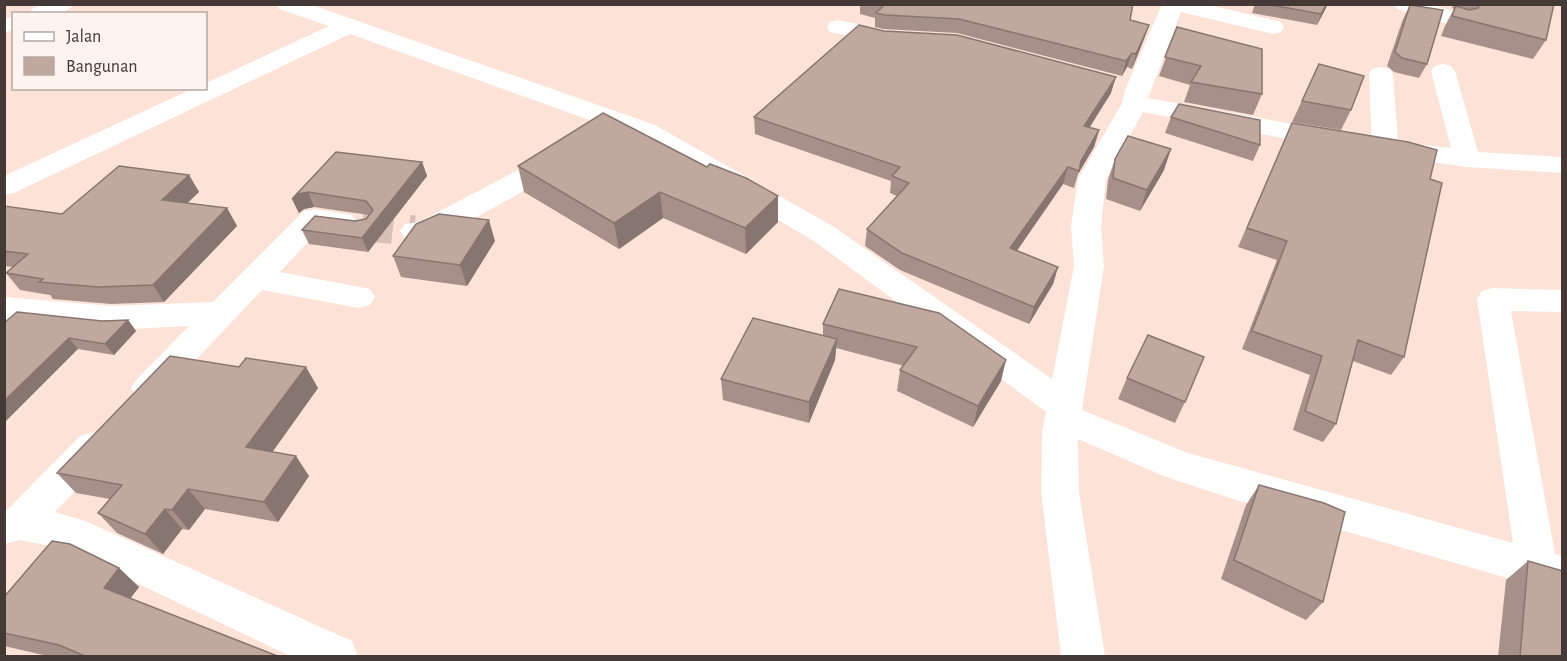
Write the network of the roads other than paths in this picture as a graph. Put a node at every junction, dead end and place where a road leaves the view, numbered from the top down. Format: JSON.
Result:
{"nodes":[{"id":1,"x":64,"y":4,"type":"edge"},
{"id":2,"x":287,"y":4,"type":"edge"},
{"id":3,"x":1174,"y":4,"type":"edge"},
{"id":4,"x":1405,"y":4,"type":"edge"},
{"id":5,"x":45,"y":12,"type":"edge"},
{"id":6,"x":1458,"y":20,"type":"edge"},
{"id":7,"x":348,"y":26,"type":"junction"},
{"id":8,"x":838,"y":27,"type":"dead end"},
{"id":9,"x":1273,"y":27,"type":"dead end"},
{"id":10,"x":916,"y":40,"type":"edge"},
{"id":11,"x":1443,"y":71,"type":"dead end"},
{"id":12,"x":1381,"y":74,"type":"dead end"},
{"id":13,"x":1129,"y":92,"type":"junction"},
{"id":14,"x":612,"y":119,"type":"junction"},
{"id":15,"x":1385,"y":148,"type":"junction"},
{"id":16,"x":1467,"y":159,"type":"junction"},
{"id":17,"x":1563,"y":165,"type":"edge"},
{"id":18,"x":4,"y":187,"type":"edge"},
{"id":19,"x":362,"y":225,"type":"tunnel mouth"},
{"id":20,"x":418,"y":232,"type":"tunnel mouth"},
{"id":21,"x":254,"y":278,"type":"junction"},
{"id":22,"x":359,"y":297,"type":"dead end"},
{"id":23,"x":1563,"y":301,"type":"edge"},
{"id":24,"x":4,"y":308,"type":"edge"},
{"id":25,"x":221,"y":313,"type":"junction"},
{"id":26,"x":1064,"y":412,"type":"junction"},
{"id":27,"x":12,"y":525,"type":"edge"},
{"id":28,"x":1550,"y":571,"type":"edge"},
{"id":29,"x":336,"y":657,"type":"edge"},
{"id":30,"x":1083,"y":657,"type":"edge"}],
"edges":[{"from":1,"to":5,"type":"street"},
{"from":2,"to":7,"type":"street"},
{"from":3,"to":9,"type":"street"},
{"from":3,"to":13,"type":"street"},
{"from":4,"to":6,"type":"street"},
{"from":7,"to":14,"type":"street"},
{"from":7,"to":18,"type":"street"},
{"from":8,"to":10,"type":"street"},
{"from":11,"to":16,"type":"street"},
{"from":12,"to":15,"type":"street"},
{"from":13,"to":15,"type":"street"},
{"from":13,"to":26,"type":"street"},
{"from":14,"to":20,"type":"street"},
{"from":14,"to":26,"type":"street"},
{"from":15,"to":16,"type":"street"},
{"from":16,"to":17,"type":"street"},
{"from":19,"to":21,"type":"street"},
{"from":21,"to":22,"type":"street"},
{"from":21,"to":25,"type":"street"},
{"from":23,"to":28,"type":"street"},
{"from":24,"to":25,"type":"street"},
{"from":25,"to":27,"type":"street"},
{"from":26,"to":28,"type":"street"},
{"from":26,"to":30,"type":"street"},
{"from":27,"to":29,"type":"street"}]}
